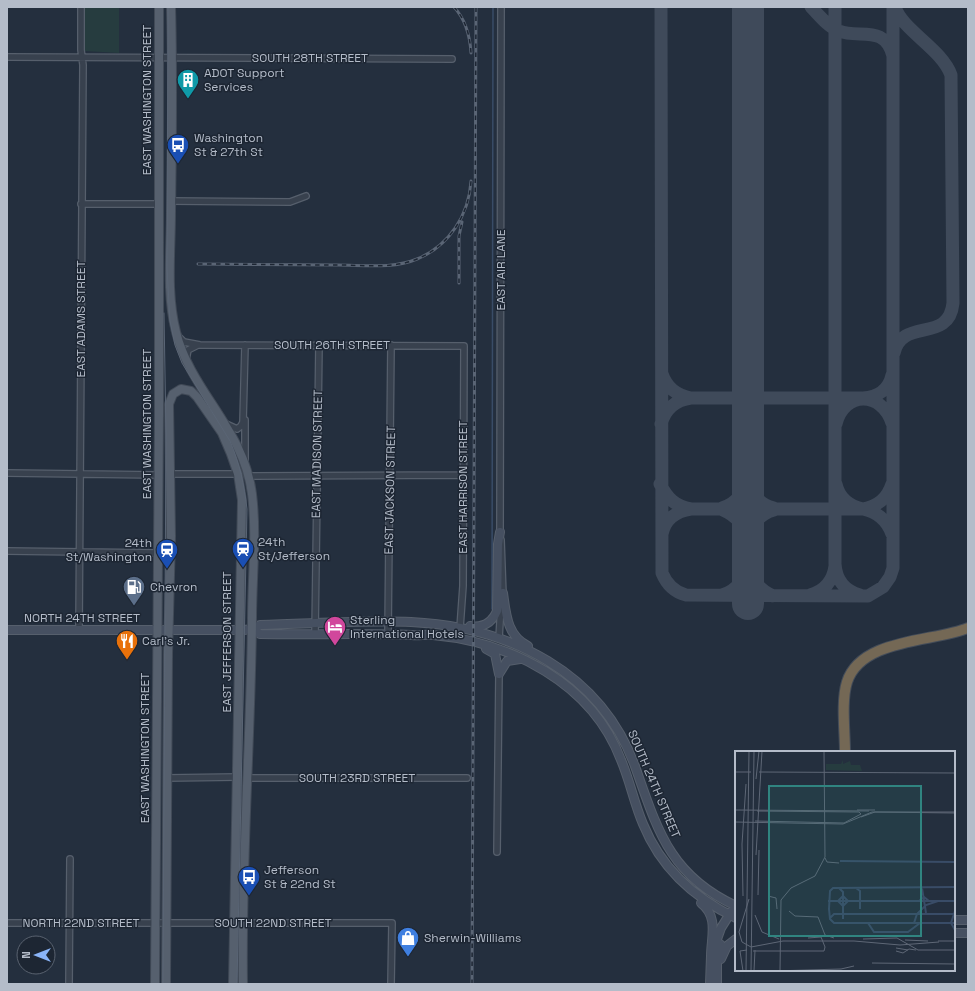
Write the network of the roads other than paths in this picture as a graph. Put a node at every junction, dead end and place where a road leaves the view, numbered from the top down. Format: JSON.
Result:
{"nodes":[{"id":1,"x":81,"y":7,"type":"edge"},
{"id":2,"x":159,"y":7,"type":"edge"},
{"id":3,"x":171,"y":7,"type":"edge"},
{"id":4,"x":501,"y":7,"type":"edge"},
{"id":5,"x":7,"y":57,"type":"edge"},
{"id":6,"x":82,"y":57,"type":"junction"},
{"id":7,"x":159,"y":58,"type":"junction"},
{"id":8,"x":170,"y":58,"type":"junction"},
{"id":9,"x":452,"y":59,"type":"dead end"},
{"id":10,"x":306,"y":196,"type":"dead end"},
{"id":11,"x":171,"y":202,"type":"junction"},
{"id":12,"x":81,"y":204,"type":"junction"},
{"id":13,"x":159,"y":204,"type":"junction"},
{"id":14,"x":170,"y":282,"type":"joint"},
{"id":15,"x":176,"y":334,"type":"junction"},
{"id":16,"x":200,"y":345,"type":"junction"},
{"id":17,"x":391,"y":345,"type":"junction"},
{"id":18,"x":245,"y":346,"type":"junction"},
{"id":19,"x":319,"y":346,"type":"junction"},
{"id":20,"x":464,"y":346,"type":"joint"},
{"id":21,"x":186,"y":360,"type":"junction"},
{"id":22,"x":159,"y":362,"type":"junction"},
{"id":23,"x":181,"y":389,"type":"joint"},
{"id":24,"x":244,"y":415,"type":"junction"},
{"id":25,"x":210,"y":417,"type":"junction"},
{"id":26,"x":226,"y":424,"type":"junction"},
{"id":27,"x":169,"y":442,"type":"junction"},
{"id":28,"x":245,"y":463,"type":"junction"},
{"id":29,"x":7,"y":473,"type":"edge"},
{"id":30,"x":80,"y":474,"type":"junction"},
{"id":31,"x":169,"y":474,"type":"junction"},
{"id":32,"x":238,"y":474,"type":"junction"},
{"id":33,"x":159,"y":475,"type":"junction"},
{"id":34,"x":317,"y":475,"type":"junction"},
{"id":35,"x":390,"y":475,"type":"junction"},
{"id":36,"x":463,"y":475,"type":"junction"},
{"id":37,"x":248,"y":476,"type":"junction"},
{"id":38,"x":500,"y":532,"type":"junction"},
{"id":39,"x":7,"y":551,"type":"edge"},
{"id":40,"x":80,"y":552,"type":"junction"},
{"id":41,"x":158,"y":553,"type":"junction"},
{"id":42,"x":503,"y":594,"type":"junction"},
{"id":43,"x":388,"y":622,"type":"junction"},
{"id":44,"x":316,"y":624,"type":"junction"},
{"id":45,"x":461,"y":626,"type":"junction"},
{"id":46,"x":968,"y":628,"type":"edge"},
{"id":47,"x":157,"y":629,"type":"junction"},
{"id":48,"x":169,"y":629,"type":"junction"},
{"id":49,"x":252,"y":629,"type":"junction"},
{"id":50,"x":7,"y":630,"type":"edge"},
{"id":51,"x":79,"y":630,"type":"junction"},
{"id":52,"x":239,"y":630,"type":"junction"},
{"id":53,"x":388,"y":634,"type":"junction"},
{"id":54,"x":315,"y":635,"type":"junction"},
{"id":55,"x":417,"y":635,"type":"junction"},
{"id":56,"x":434,"y":635,"type":"junction"},
{"id":57,"x":500,"y":639,"type":"junction"},
{"id":58,"x":521,"y":659,"type":"junction"},
{"id":59,"x":499,"y":674,"type":"junction"},
{"id":60,"x":579,"y":682,"type":"junction"},
{"id":61,"x":575,"y":692,"type":"junction"},
{"id":62,"x":250,"y":699,"type":"junction"},
{"id":63,"x":845,"y":751,"type":"edge"},
{"id":64,"x":238,"y":754,"type":"junction"},
{"id":65,"x":237,"y":777,"type":"junction"},
{"id":66,"x":167,"y":778,"type":"junction"},
{"id":67,"x":247,"y":778,"type":"junction"},
{"id":68,"x":467,"y":778,"type":"dead end"},
{"id":69,"x":167,"y":791,"type":"junction"},
{"id":70,"x":156,"y":840,"type":"junction"},
{"id":71,"x":497,"y":852,"type":"dead end"},
{"id":72,"x":70,"y":859,"type":"dead end"},
{"id":73,"x":672,"y":872,"type":"junction"},
{"id":74,"x":735,"y":905,"type":"edge"},
{"id":75,"x":733,"y":917,"type":"edge"},
{"id":76,"x":955,"y":920,"type":"edge"},
{"id":77,"x":968,"y":920,"type":"edge"},
{"id":78,"x":7,"y":922,"type":"edge"},
{"id":79,"x":70,"y":923,"type":"junction"},
{"id":80,"x":155,"y":923,"type":"junction"},
{"id":81,"x":166,"y":923,"type":"junction"},
{"id":82,"x":234,"y":923,"type":"junction"},
{"id":83,"x":244,"y":923,"type":"junction"},
{"id":84,"x":955,"y":933,"type":"edge"},
{"id":85,"x":968,"y":933,"type":"edge"},
{"id":86,"x":735,"y":940,"type":"edge"},
{"id":87,"x":711,"y":956,"type":"junction"},
{"id":88,"x":69,"y":984,"type":"edge"},
{"id":89,"x":155,"y":984,"type":"edge"},
{"id":90,"x":166,"y":984,"type":"edge"},
{"id":91,"x":233,"y":984,"type":"edge"},
{"id":92,"x":243,"y":984,"type":"edge"},
{"id":93,"x":391,"y":984,"type":"edge"},
{"id":94,"x":710,"y":984,"type":"edge"},
{"id":95,"x":718,"y":984,"type":"edge"}],
"edges":[{"from":1,"to":6,"type":"street","name":"EAST ADAMS STREET"},
{"from":2,"to":7,"type":"main road","name":"EAST WASHINGTON STREET"},
{"from":3,"to":8,"type":"main road","name":"EAST WASHINGTON STREET"},
{"from":4,"to":38,"type":"street","name":"EAST AIR LANE"},
{"from":5,"to":6,"type":"street","name":"SOUTH 28TH STREET"},
{"from":6,"to":7,"type":"street","name":"SOUTH 28TH STREET"},
{"from":6,"to":12,"type":"street","name":"EAST ADAMS STREET"},
{"from":7,"to":8,"type":"street","name":"SOUTH 28TH STREET"},
{"from":7,"to":13,"type":"main road","name":"EAST WASHINGTON STREET"},
{"from":8,"to":9,"type":"street","name":"SOUTH 28TH STREET"},
{"from":8,"to":11,"type":"main road","name":"EAST WASHINGTON STREET"},
{"from":10,"to":11,"type":"street"},
{"from":11,"to":14,"type":"main road","name":"EAST WASHINGTON STREET"},
{"from":12,"to":13,"type":"street"},
{"from":12,"to":30,"type":"street","name":"EAST ADAMS STREET"},
{"from":13,"to":22,"type":"main road","name":"EAST WASHINGTON STREET"},
{"from":14,"to":15,"type":"main road","name":"EAST JEFFERSON STREET"},
{"from":15,"to":16,"type":"street","name":"SOUTH 26TH STREET"},
{"from":15,"to":21,"type":"main road","name":"EAST JEFFERSON STREET"},
{"from":16,"to":18,"type":"street","name":"SOUTH 26TH STREET"},
{"from":16,"to":21,"type":"street"},
{"from":17,"to":19,"type":"street","name":"SOUTH 26TH STREET"},
{"from":17,"to":20,"type":"street","name":"SOUTH 26TH STREET"},
{"from":17,"to":35,"type":"street","name":"EAST JACKSON STREET"},
{"from":18,"to":19,"type":"street","name":"SOUTH 26TH STREET"},
{"from":18,"to":24,"type":"street","name":"EAST JEFFERSON STREET"},
{"from":19,"to":34,"type":"street","name":"EAST MADISON STREET"},
{"from":20,"to":36,"type":"street","name":"EAST HARRISON STREET"},
{"from":21,"to":25,"type":"main road","name":"EAST JEFFERSON STREET"},
{"from":21,"to":26,"type":"main road","name":"EAST JEFFERSON STREET"},
{"from":22,"to":27,"type":"main road"},
{"from":22,"to":33,"type":"main road","name":"EAST WASHINGTON STREET"},
{"from":23,"to":25,"type":"main road","name":"EAST JEFFERSON STREET"},
{"from":23,"to":27,"type":"main road","name":"EAST WASHINGTON STREET"},
{"from":24,"to":26,"type":"street"},
{"from":24,"to":28,"type":"street","name":"EAST JEFFERSON STREET"},
{"from":25,"to":32,"type":"main road","name":"EAST JEFFERSON STREET"},
{"from":26,"to":28,"type":"main road","name":"EAST JEFFERSON STREET"},
{"from":27,"to":31,"type":"main road","name":"EAST WASHINGTON STREET"},
{"from":28,"to":37,"type":"main road","name":"EAST JEFFERSON STREET"},
{"from":29,"to":30,"type":"street"},
{"from":30,"to":33,"type":"street"},
{"from":30,"to":40,"type":"street","name":"EAST ADAMS STREET"},
{"from":31,"to":32,"type":"street"},
{"from":31,"to":48,"type":"main road","name":"EAST WASHINGTON STREET"},
{"from":32,"to":52,"type":"main road","name":"EAST JEFFERSON STREET"},
{"from":33,"to":41,"type":"main road","name":"EAST WASHINGTON STREET"},
{"from":34,"to":35,"type":"street"},
{"from":34,"to":37,"type":"street"},
{"from":34,"to":44,"type":"street","name":"EAST MADISON STREET"},
{"from":35,"to":36,"type":"street"},
{"from":35,"to":43,"type":"street","name":"EAST JACKSON STREET"},
{"from":36,"to":45,"type":"street","name":"EAST HARRISON STREET"},
{"from":37,"to":49,"type":"main road","name":"EAST JEFFERSON STREET"},
{"from":38,"to":42,"type":"street","name":"EAST AIR LANE"},
{"from":38,"to":45,"type":"main road"},
{"from":38,"to":57,"type":"street","name":"EAST AIR LANE"},
{"from":39,"to":40,"type":"street"},
{"from":40,"to":41,"type":"street"},
{"from":40,"to":51,"type":"street","name":"EAST ADAMS STREET"},
{"from":41,"to":47,"type":"main road","name":"EAST WASHINGTON STREET"},
{"from":42,"to":57,"type":"street","name":"EAST AIR LANE"},
{"from":42,"to":60,"type":"main road"},
{"from":43,"to":44,"type":"main road","name":"SOUTH 24TH STREET"},
{"from":43,"to":45,"type":"main road","name":"SOUTH 24TH STREET"},
{"from":43,"to":53,"type":"street","name":"EAST JACKSON STREET"},
{"from":44,"to":49,"type":"main road","name":"SOUTH 24TH STREET"},
{"from":44,"to":54,"type":"street","name":"EAST MADISON STREET"},
{"from":45,"to":57,"type":"main road","name":"SOUTH 24TH STREET"},
{"from":46,"to":63,"type":"highway"},
{"from":47,"to":48,"type":"main road","name":"SOUTH 24TH STREET"},
{"from":47,"to":51,"type":"main road","name":"NORTH 24TH STREET"},
{"from":47,"to":70,"type":"main road","name":"EAST WASHINGTON STREET"},
{"from":48,"to":52,"type":"main road","name":"SOUTH 24TH STREET"},
{"from":48,"to":66,"type":"main road","name":"EAST WASHINGTON STREET"},
{"from":49,"to":52,"type":"main road","name":"SOUTH 24TH STREET"},
{"from":49,"to":54,"type":"main road","name":"SOUTH 24TH STREET"},
{"from":49,"to":62,"type":"main road","name":"EAST JEFFERSON STREET"},
{"from":50,"to":51,"type":"main road","name":"NORTH 24TH STREET"},
{"from":52,"to":64,"type":"main road","name":"EAST JEFFERSON STREET"},
{"from":53,"to":54,"type":"main road","name":"SOUTH 24TH STREET"},
{"from":53,"to":55,"type":"main road","name":"SOUTH 24TH STREET"},
{"from":55,"to":56,"type":"main road","name":"SOUTH 24TH STREET"},
{"from":55,"to":59,"type":"main road"},
{"from":56,"to":57,"type":"main road"},
{"from":56,"to":58,"type":"main road","name":"SOUTH 24TH STREET"},
{"from":57,"to":60,"type":"main road","name":"SOUTH 24TH STREET"},
{"from":57,"to":61,"type":"main road"},
{"from":58,"to":59,"type":"main road"},
{"from":58,"to":61,"type":"main road","name":"SOUTH 24TH STREET"},
{"from":59,"to":71,"type":"street"},
{"from":60,"to":74,"type":"main road","name":"SOUTH 24TH STREET"},
{"from":61,"to":73,"type":"main road","name":"SOUTH 24TH STREET"},
{"from":62,"to":64,"type":"main road","name":"EAST JEFFERSON STREET"},
{"from":62,"to":67,"type":"main road","name":"EAST JEFFERSON STREET"},
{"from":64,"to":65,"type":"main road","name":"EAST JEFFERSON STREET"},
{"from":65,"to":66,"type":"street"},
{"from":65,"to":82,"type":"main road","name":"EAST JEFFERSON STREET"},
{"from":66,"to":69,"type":"main road","name":"EAST WASHINGTON STREET"},
{"from":67,"to":68,"type":"street","name":"SOUTH 23RD STREET"},
{"from":67,"to":83,"type":"main road","name":"EAST JEFFERSON STREET"},
{"from":69,"to":70,"type":"main road","name":"EAST WASHINGTON STREET"},
{"from":69,"to":81,"type":"main road","name":"EAST WASHINGTON STREET"},
{"from":70,"to":80,"type":"main road","name":"EAST WASHINGTON STREET"},
{"from":72,"to":79,"type":"street"},
{"from":73,"to":75,"type":"main road","name":"SOUTH 24TH STREET"},
{"from":73,"to":87,"type":"main road"},
{"from":75,"to":87,"type":"main road"},
{"from":75,"to":95,"type":"main road"},
{"from":76,"to":77,"type":"main road"},
{"from":78,"to":79,"type":"street","name":"NORTH 22ND STREET"},
{"from":79,"to":80,"type":"street","name":"NORTH 22ND STREET"},
{"from":79,"to":88,"type":"street"},
{"from":80,"to":81,"type":"street","name":"SOUTH 22ND STREET"},
{"from":80,"to":89,"type":"main road","name":"EAST WASHINGTON STREET"},
{"from":81,"to":82,"type":"street","name":"SOUTH 22ND STREET"},
{"from":81,"to":90,"type":"main road","name":"EAST WASHINGTON STREET"},
{"from":82,"to":83,"type":"street","name":"SOUTH 22ND STREET"},
{"from":82,"to":91,"type":"main road","name":"EAST JEFFERSON STREET"},
{"from":83,"to":92,"type":"main road","name":"EAST JEFFERSON STREET"},
{"from":83,"to":93,"type":"street","name":"SOUTH 22ND STREET"},
{"from":84,"to":85,"type":"main road"},
{"from":86,"to":95,"type":"main road"},
{"from":87,"to":94,"type":"main road"}]}
